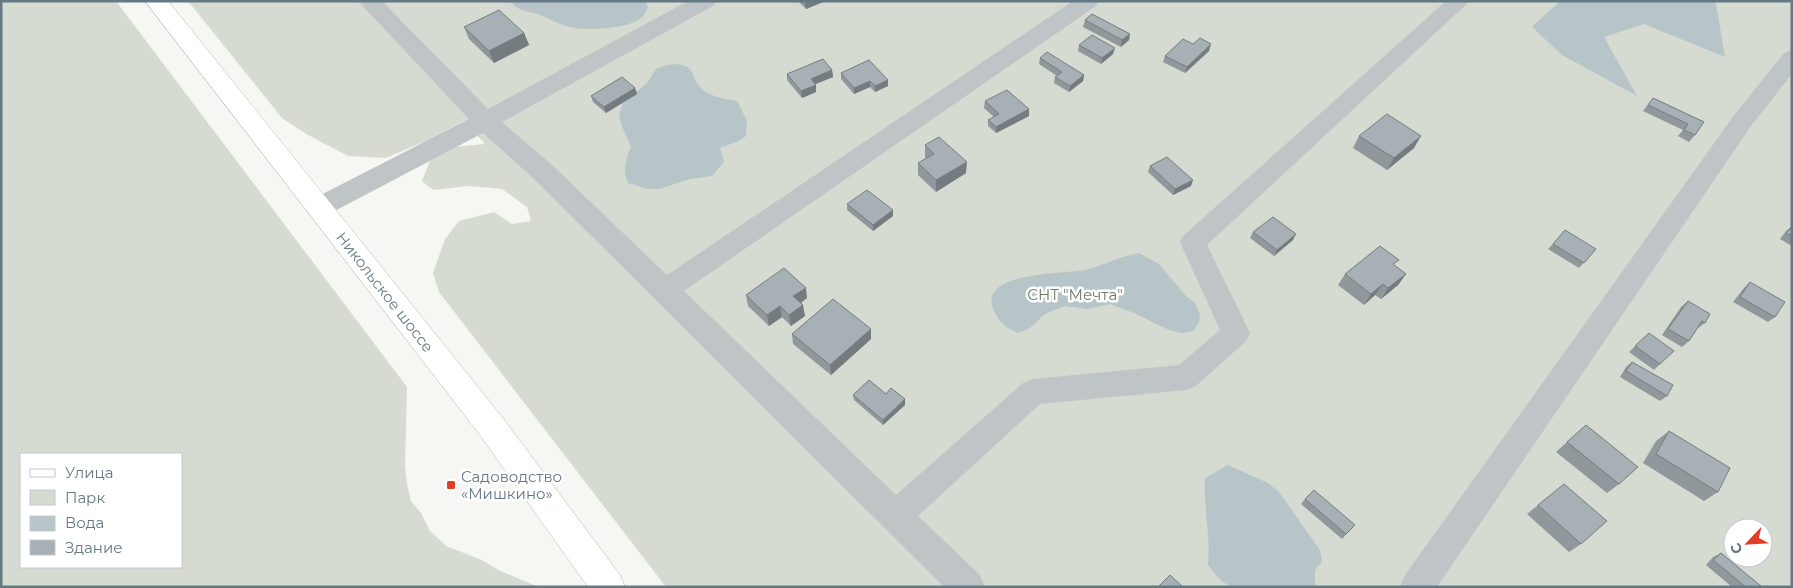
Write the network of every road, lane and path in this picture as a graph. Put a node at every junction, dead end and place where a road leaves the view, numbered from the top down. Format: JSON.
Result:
{"nodes":[{"id":1,"x":156,"y":1,"type":"edge"},
{"id":2,"x":369,"y":1,"type":"edge"},
{"id":3,"x":705,"y":1,"type":"edge"},
{"id":4,"x":1088,"y":1,"type":"edge"},
{"id":5,"x":1459,"y":1,"type":"edge"},
{"id":6,"x":1792,"y":58,"type":"edge"},
{"id":7,"x":485,"y":121,"type":"junction"},
{"id":8,"x":318,"y":208,"type":"junction"},
{"id":9,"x":665,"y":290,"type":"junction"},
{"id":10,"x":896,"y":515,"type":"junction"},
{"id":11,"x":608,"y":587,"type":"edge"},
{"id":12,"x":968,"y":587,"type":"edge"},
{"id":13,"x":1417,"y":587,"type":"edge"}],
"edges":[{"from":1,"to":8,"type":"main road","name":"Никольское шоссе"},
{"from":2,"to":7,"type":"street"},
{"from":3,"to":7,"type":"street"},
{"from":4,"to":9,"type":"street"},
{"from":5,"to":10,"type":"street"},
{"from":6,"to":13,"type":"street"},
{"from":7,"to":8,"type":"street"},
{"from":7,"to":9,"type":"street"},
{"from":8,"to":11,"type":"main road","name":"Никольское шоссе"},
{"from":9,"to":10,"type":"street"},
{"from":10,"to":12,"type":"street"}]}
